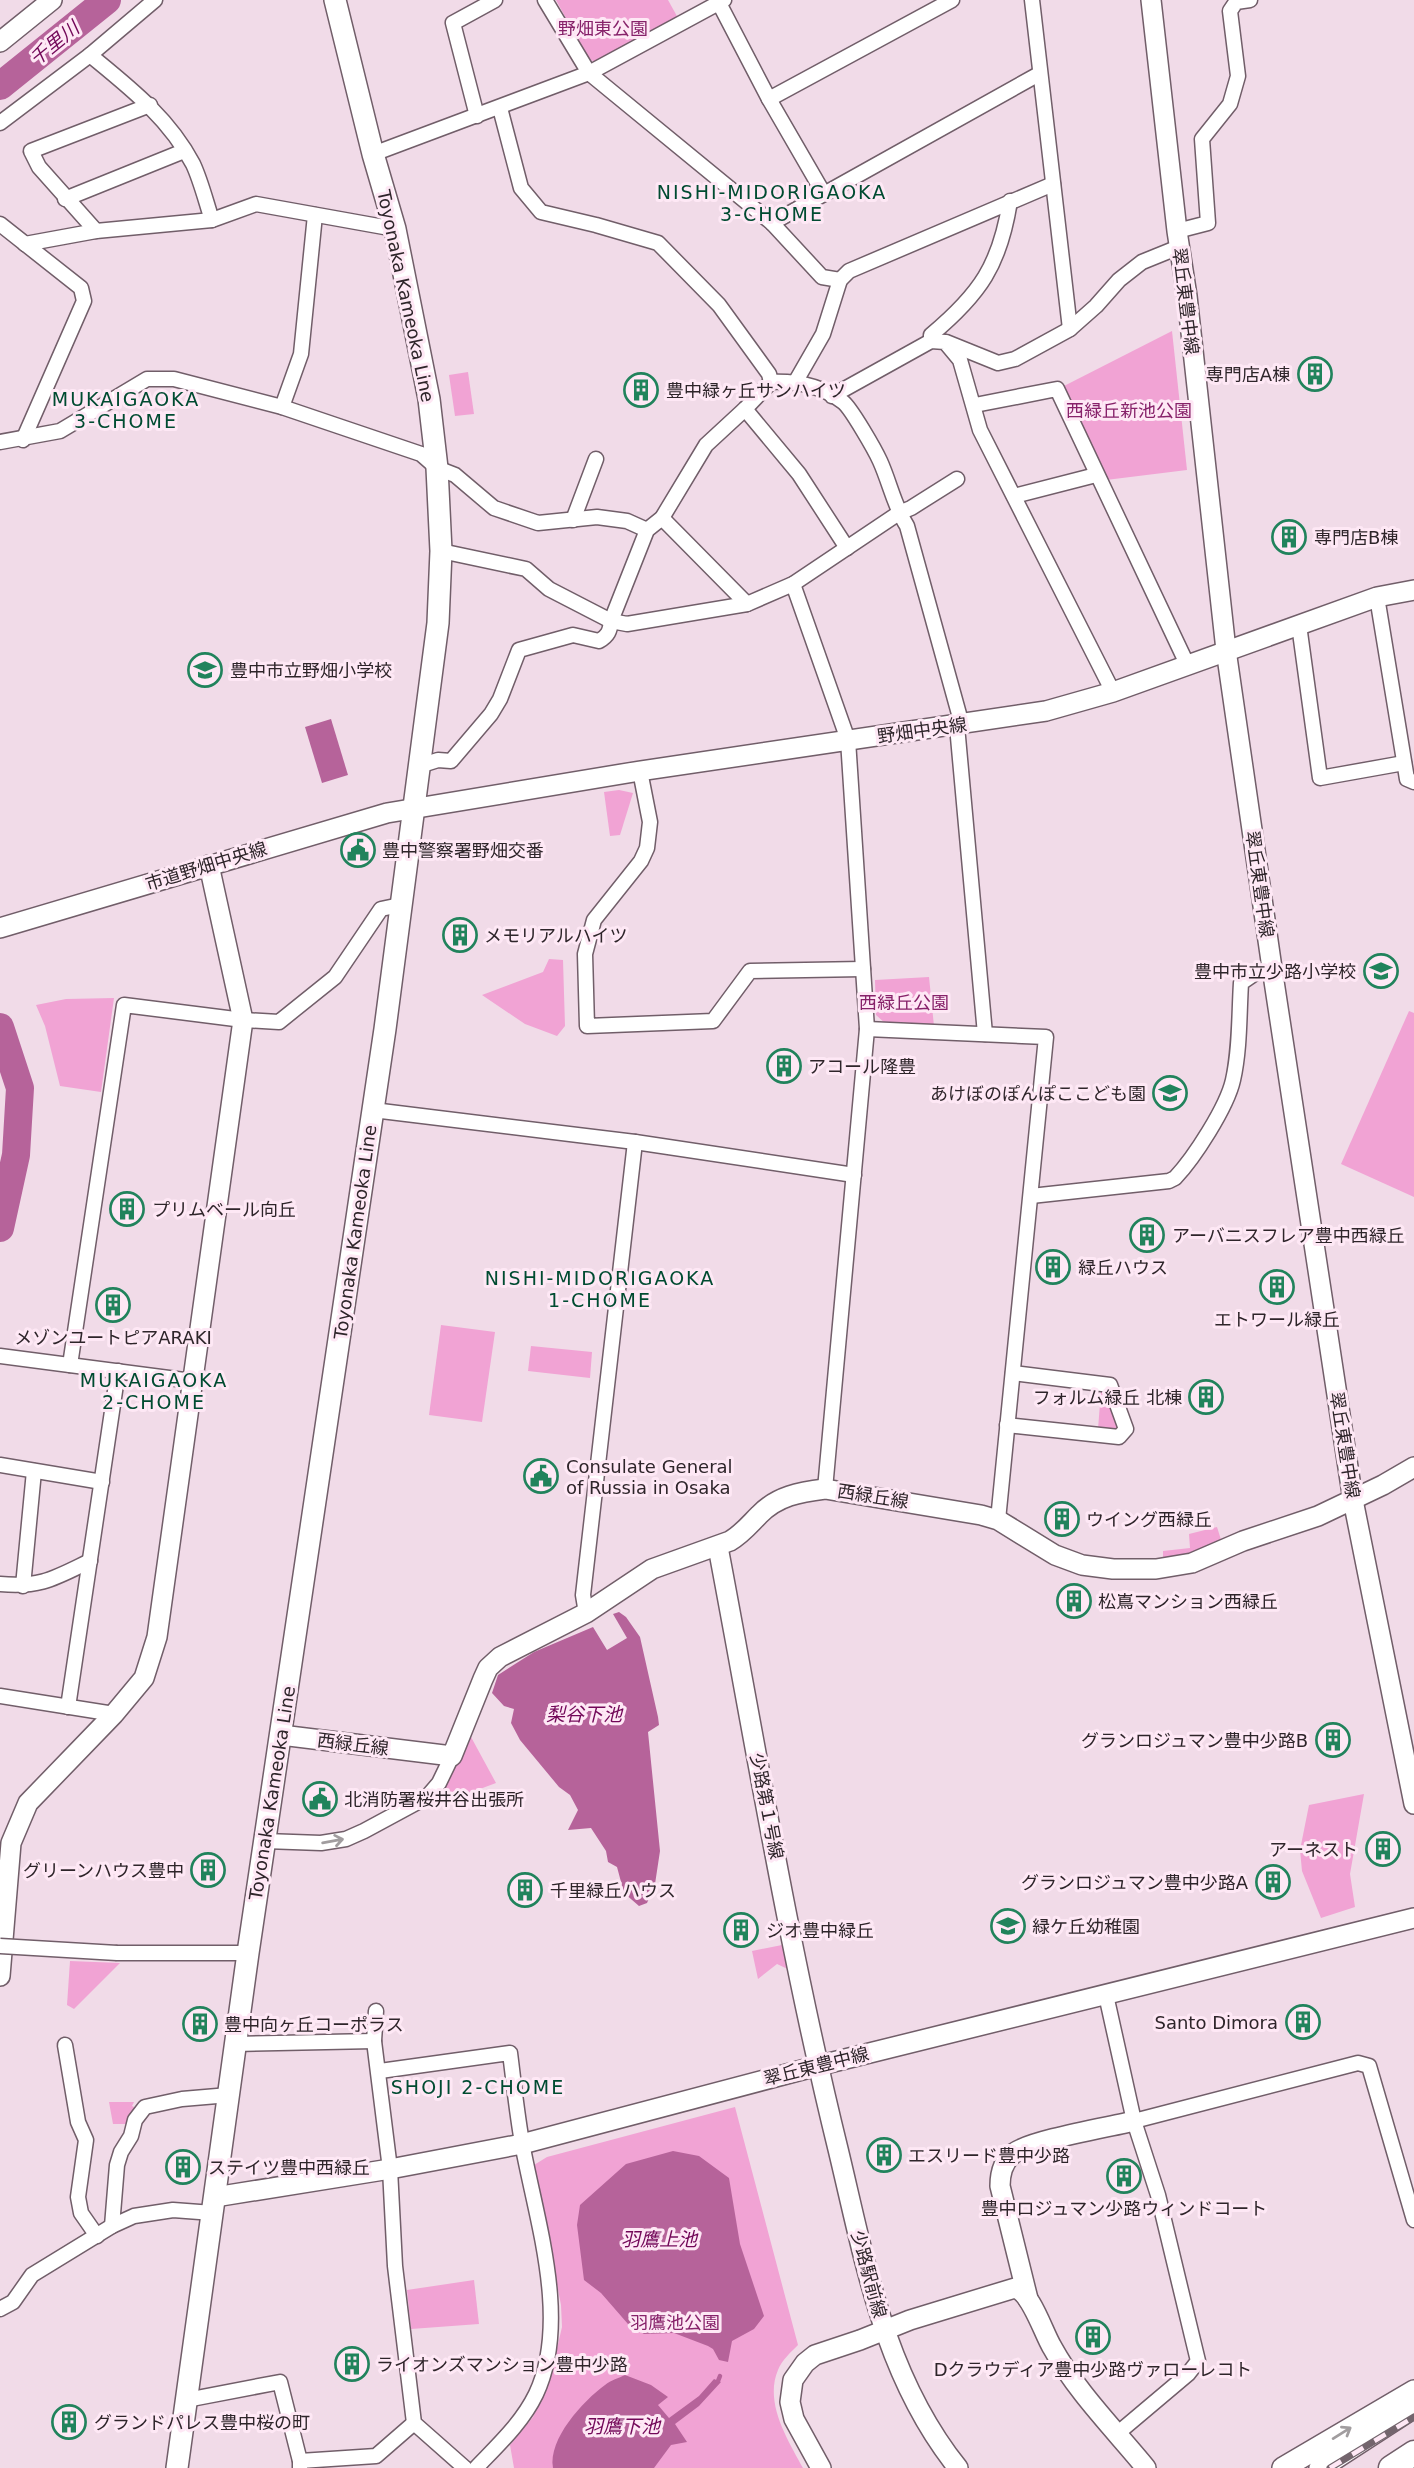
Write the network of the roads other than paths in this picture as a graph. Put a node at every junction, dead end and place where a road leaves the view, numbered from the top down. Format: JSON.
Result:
{"nodes":[{"id":1,"x":52,"y":0,"type":"edge"},
{"id":2,"x":155,"y":0,"type":"edge"},
{"id":3,"x":335,"y":0,"type":"edge"},
{"id":4,"x":495,"y":0,"type":"edge"},
{"id":5,"x":545,"y":0,"type":"edge"},
{"id":6,"x":952,"y":0,"type":"edge"},
{"id":7,"x":1032,"y":0,"type":"edge"},
{"id":8,"x":1151,"y":0,"type":"edge"},
{"id":9,"x":1250,"y":0,"type":"edge"},
{"id":10,"x":721,"y":1,"type":"edge"},
{"id":11,"x":0,"y":42,"type":"edge"},
{"id":12,"x":90,"y":55,"type":"junction"},
{"id":13,"x":589,"y":73,"type":"junction"},
{"id":14,"x":1039,"y":74,"type":"junction"},
{"id":15,"x":769,"y":99,"type":"junction"},
{"id":16,"x":150,"y":105,"type":"junction"},
{"id":17,"x":500,"y":108,"type":"junction"},
{"id":18,"x":477,"y":117,"type":"junction"},
{"id":19,"x":0,"y":123,"type":"edge"},
{"id":20,"x":184,"y":150,"type":"junction"},
{"id":21,"x":373,"y":154,"type":"junction"},
{"id":22,"x":1052,"y":184,"type":"junction"},
{"id":23,"x":824,"y":194,"type":"junction"},
{"id":24,"x":65,"y":199,"type":"junction"},
{"id":25,"x":1010,"y":201,"type":"junction"},
{"id":26,"x":315,"y":215,"type":"junction"},
{"id":27,"x":212,"y":220,"type":"junction"},
{"id":28,"x":772,"y":223,"type":"junction"},
{"id":29,"x":0,"y":224,"type":"edge"},
{"id":30,"x":395,"y":229,"type":"junction"},
{"id":31,"x":96,"y":231,"type":"junction"},
{"id":32,"x":1178,"y":239,"type":"junction"},
{"id":33,"x":25,"y":244,"type":"junction"},
{"id":34,"x":840,"y":280,"type":"junction"},
{"id":35,"x":1070,"y":329,"type":"junction"},
{"id":36,"x":938,"y":342,"type":"junction"},
{"id":37,"x":796,"y":381,"type":"junction"},
{"id":38,"x":771,"y":382,"type":"junction"},
{"id":39,"x":832,"y":396,"type":"junction"},
{"id":40,"x":975,"y":405,"type":"junction"},
{"id":41,"x":282,"y":407,"type":"junction"},
{"id":42,"x":746,"y":409,"type":"junction"},
{"id":43,"x":23,"y":440,"type":"junction"},
{"id":44,"x":0,"y":442,"type":"edge"},
{"id":45,"x":596,"y":459,"type":"dead end"},
{"id":46,"x":437,"y":468,"type":"junction"},
{"id":47,"x":1096,"y":475,"type":"junction"},
{"id":48,"x":957,"y":479,"type":"dead end"},
{"id":49,"x":1014,"y":496,"type":"junction"},
{"id":50,"x":899,"y":513,"type":"junction"},
{"id":51,"x":662,"y":518,"type":"junction"},
{"id":52,"x":573,"y":520,"type":"junction"},
{"id":53,"x":647,"y":530,"type":"junction"},
{"id":54,"x":847,"y":548,"type":"junction"},
{"id":55,"x":441,"y":551,"type":"junction"},
{"id":56,"x":793,"y":584,"type":"junction"},
{"id":57,"x":1414,"y":590,"type":"edge"},
{"id":58,"x":1377,"y":597,"type":"junction"},
{"id":59,"x":747,"y":604,"type":"junction"},
{"id":60,"x":611,"y":621,"type":"junction"},
{"id":61,"x":1299,"y":625,"type":"junction"},
{"id":62,"x":1226,"y":650,"type":"junction"},
{"id":63,"x":1187,"y":664,"type":"junction"},
{"id":64,"x":1113,"y":692,"type":"junction"},
{"id":65,"x":957,"y":726,"type":"junction"},
{"id":66,"x":848,"y":740,"type":"junction"},
{"id":67,"x":1404,"y":763,"type":"junction"},
{"id":68,"x":419,"y":766,"type":"junction"},
{"id":69,"x":640,"y":771,"type":"junction"},
{"id":70,"x":1414,"y":782,"type":"edge"},
{"id":71,"x":414,"y":808,"type":"junction"},
{"id":72,"x":209,"y":865,"type":"junction"},
{"id":73,"x":400,"y":905,"type":"junction"},
{"id":74,"x":0,"y":928,"type":"edge"},
{"id":75,"x":1272,"y":968,"type":"junction"},
{"id":76,"x":863,"y":969,"type":"junction"},
{"id":77,"x":243,"y":1020,"type":"junction"},
{"id":78,"x":867,"y":1029,"type":"junction"},
{"id":79,"x":985,"y":1034,"type":"junction"},
{"id":80,"x":373,"y":1110,"type":"junction"},
{"id":81,"x":635,"y":1142,"type":"junction"},
{"id":82,"x":854,"y":1175,"type":"junction"},
{"id":83,"x":1031,"y":1196,"type":"junction"},
{"id":84,"x":0,"y":1356,"type":"edge"},
{"id":85,"x":71,"y":1365,"type":"junction"},
{"id":86,"x":118,"y":1371,"type":"junction"},
{"id":87,"x":1013,"y":1373,"type":"junction"},
{"id":88,"x":192,"y":1381,"type":"junction"},
{"id":89,"x":1007,"y":1425,"type":"junction"},
{"id":90,"x":0,"y":1465,"type":"edge"},
{"id":91,"x":1414,"y":1467,"type":"edge"},
{"id":92,"x":34,"y":1471,"type":"junction"},
{"id":93,"x":102,"y":1482,"type":"junction"},
{"id":94,"x":825,"y":1489,"type":"junction"},
{"id":95,"x":1353,"y":1500,"type":"junction"},
{"id":96,"x":998,"y":1520,"type":"junction"},
{"id":97,"x":718,"y":1547,"type":"junction"},
{"id":98,"x":90,"y":1561,"type":"junction"},
{"id":99,"x":0,"y":1584,"type":"edge"},
{"id":100,"x":23,"y":1586,"type":"junction"},
{"id":101,"x":586,"y":1613,"type":"junction"},
{"id":102,"x":0,"y":1696,"type":"edge"},
{"id":103,"x":68,"y":1707,"type":"junction"},
{"id":104,"x":114,"y":1714,"type":"junction"},
{"id":105,"x":281,"y":1735,"type":"junction"},
{"id":106,"x":452,"y":1756,"type":"junction"},
{"id":107,"x":1414,"y":1804,"type":"edge"},
{"id":108,"x":265,"y":1841,"type":"junction"},
{"id":109,"x":1414,"y":1919,"type":"edge"},
{"id":110,"x":1,"y":1950,"type":"edge"},
{"id":111,"x":248,"y":1953,"type":"junction"},
{"id":112,"x":1106,"y":1995,"type":"junction"},
{"id":113,"x":376,"y":2011,"type":"dead end"},
{"id":114,"x":374,"y":2040,"type":"junction"},
{"id":115,"x":236,"y":2044,"type":"junction"},
{"id":116,"x":65,"y":2045,"type":"dead end"},
{"id":117,"x":817,"y":2066,"type":"junction"},
{"id":118,"x":380,"y":2071,"type":"junction"},
{"id":119,"x":229,"y":2095,"type":"junction"},
{"id":120,"x":1135,"y":2121,"type":"junction"},
{"id":121,"x":522,"y":2144,"type":"junction"},
{"id":122,"x":390,"y":2169,"type":"junction"},
{"id":123,"x":214,"y":2205,"type":"junction"},
{"id":124,"x":1414,"y":2220,"type":"edge"},
{"id":125,"x":112,"y":2225,"type":"junction"},
{"id":126,"x":97,"y":2236,"type":"junction"},
{"id":127,"x":1028,"y":2299,"type":"junction"},
{"id":128,"x":0,"y":2309,"type":"edge"},
{"id":129,"x":884,"y":2331,"type":"junction"},
{"id":130,"x":1414,"y":2391,"type":"edge"},
{"id":131,"x":186,"y":2400,"type":"junction"},
{"id":132,"x":1414,"y":2407,"type":"edge"},
{"id":133,"x":414,"y":2423,"type":"junction"},
{"id":134,"x":1118,"y":2433,"type":"junction"},
{"id":135,"x":1414,"y":2453,"type":"edge"},
{"id":136,"x":300,"y":2464,"type":"edge"},
{"id":137,"x":177,"y":2468,"type":"edge"},
{"id":138,"x":465,"y":2468,"type":"edge"},
{"id":139,"x":476,"y":2468,"type":"edge"},
{"id":140,"x":821,"y":2468,"type":"edge"},
{"id":141,"x":958,"y":2468,"type":"edge"},
{"id":142,"x":1146,"y":2468,"type":"edge"},
{"id":143,"x":1283,"y":2468,"type":"edge"},
{"id":144,"x":1320,"y":2468,"type":"edge"},
{"id":145,"x":1391,"y":2468,"type":"edge"}],
"edges":[{"from":1,"to":11,"type":"street"},
{"from":2,"to":12,"type":"street"},
{"from":3,"to":21,"type":"main road","name":"Toyonaka Kameoka Line"},
{"from":4,"to":18,"type":"street"},
{"from":5,"to":13,"type":"street"},
{"from":6,"to":15,"type":"street"},
{"from":7,"to":14,"type":"street"},
{"from":8,"to":32,"type":"street","name":"翠丘東豊中線"},
{"from":9,"to":32,"type":"street"},
{"from":10,"to":13,"type":"street"},
{"from":10,"to":15,"type":"street"},
{"from":12,"to":16,"type":"street"},
{"from":12,"to":19,"type":"street"},
{"from":13,"to":17,"type":"street"},
{"from":13,"to":28,"type":"street"},
{"from":14,"to":22,"type":"street"},
{"from":14,"to":23,"type":"street"},
{"from":15,"to":23,"type":"street"},
{"from":16,"to":20,"type":"street"},
{"from":16,"to":24,"type":"street"},
{"from":17,"to":18,"type":"street"},
{"from":17,"to":38,"type":"street"},
{"from":18,"to":21,"type":"street"},
{"from":20,"to":24,"type":"street"},
{"from":20,"to":27,"type":"street"},
{"from":21,"to":30,"type":"main road","name":"Toyonaka Kameoka Line"},
{"from":22,"to":25,"type":"street"},
{"from":22,"to":35,"type":"street"},
{"from":23,"to":28,"type":"street"},
{"from":24,"to":31,"type":"street"},
{"from":25,"to":34,"type":"street"},
{"from":25,"to":36,"type":"street"},
{"from":26,"to":27,"type":"street"},
{"from":26,"to":30,"type":"street"},
{"from":26,"to":41,"type":"street"},
{"from":27,"to":31,"type":"street"},
{"from":28,"to":34,"type":"street"},
{"from":29,"to":33,"type":"street"},
{"from":30,"to":46,"type":"main road","name":"Toyonaka Kameoka Line"},
{"from":31,"to":33,"type":"street"},
{"from":32,"to":35,"type":"street"},
{"from":32,"to":62,"type":"street","name":"翠丘東豊中線"},
{"from":33,"to":43,"type":"street"},
{"from":34,"to":37,"type":"street"},
{"from":35,"to":36,"type":"street"},
{"from":36,"to":39,"type":"street"},
{"from":36,"to":40,"type":"street"},
{"from":37,"to":38,"type":"street"},
{"from":37,"to":39,"type":"street"},
{"from":38,"to":42,"type":"street"},
{"from":39,"to":50,"type":"street"},
{"from":40,"to":47,"type":"street"},
{"from":40,"to":49,"type":"street"},
{"from":41,"to":43,"type":"street"},
{"from":41,"to":46,"type":"street"},
{"from":42,"to":51,"type":"street"},
{"from":42,"to":54,"type":"street"},
{"from":43,"to":44,"type":"street"},
{"from":45,"to":52,"type":"street"},
{"from":46,"to":52,"type":"street"},
{"from":46,"to":55,"type":"main road","name":"Toyonaka Kameoka Line"},
{"from":47,"to":49,"type":"street"},
{"from":47,"to":63,"type":"street"},
{"from":48,"to":50,"type":"street"},
{"from":49,"to":64,"type":"street"},
{"from":50,"to":54,"type":"street"},
{"from":50,"to":65,"type":"street"},
{"from":51,"to":53,"type":"street"},
{"from":51,"to":59,"type":"street"},
{"from":52,"to":53,"type":"street"},
{"from":53,"to":60,"type":"street"},
{"from":54,"to":56,"type":"street"},
{"from":55,"to":60,"type":"street"},
{"from":55,"to":68,"type":"main road","name":"Toyonaka Kameoka Line"},
{"from":56,"to":59,"type":"street"},
{"from":56,"to":66,"type":"street"},
{"from":57,"to":58,"type":"street","name":"野畑中央線"},
{"from":58,"to":61,"type":"street","name":"野畑中央線"},
{"from":58,"to":67,"type":"street"},
{"from":59,"to":60,"type":"street"},
{"from":60,"to":68,"type":"street"},
{"from":61,"to":62,"type":"street","name":"野畑中央線"},
{"from":61,"to":67,"type":"street"},
{"from":62,"to":63,"type":"street","name":"野畑中央線"},
{"from":62,"to":75,"type":"street","name":"翠丘東豊中線"},
{"from":63,"to":64,"type":"street","name":"野畑中央線"},
{"from":64,"to":65,"type":"street","name":"野畑中央線"},
{"from":65,"to":66,"type":"street","name":"野畑中央線"},
{"from":65,"to":79,"type":"street"},
{"from":66,"to":69,"type":"street","name":"野畑中央線"},
{"from":66,"to":76,"type":"street"},
{"from":67,"to":70,"type":"street"},
{"from":68,"to":71,"type":"main road","name":"Toyonaka Kameoka Line"},
{"from":69,"to":71,"type":"street","name":"野畑中央線"},
{"from":69,"to":76,"type":"street"},
{"from":71,"to":72,"type":"street","name":"市道野畑中央線"},
{"from":71,"to":73,"type":"main road","name":"Toyonaka Kameoka Line"},
{"from":72,"to":74,"type":"street","name":"市道野畑中央線"},
{"from":72,"to":77,"type":"street"},
{"from":73,"to":77,"type":"street"},
{"from":73,"to":80,"type":"main road","name":"Toyonaka Kameoka Line"},
{"from":75,"to":83,"type":"street"},
{"from":75,"to":95,"type":"street","name":"翠丘東豊中線"},
{"from":76,"to":78,"type":"street"},
{"from":77,"to":85,"type":"street"},
{"from":77,"to":88,"type":"street"},
{"from":78,"to":79,"type":"street"},
{"from":78,"to":82,"type":"street"},
{"from":79,"to":83,"type":"street"},
{"from":80,"to":81,"type":"street"},
{"from":80,"to":105,"type":"main road","name":"Toyonaka Kameoka Line"},
{"from":81,"to":82,"type":"street"},
{"from":81,"to":101,"type":"street"},
{"from":82,"to":94,"type":"street"},
{"from":83,"to":87,"type":"street"},
{"from":84,"to":85,"type":"street"},
{"from":85,"to":86,"type":"street"},
{"from":86,"to":88,"type":"street"},
{"from":86,"to":93,"type":"street"},
{"from":87,"to":89,"type":"street"},
{"from":87,"to":89,"type":"street"},
{"from":88,"to":104,"type":"street"},
{"from":89,"to":96,"type":"street"},
{"from":90,"to":92,"type":"street"},
{"from":91,"to":95,"type":"street","name":"西緑丘線"},
{"from":92,"to":93,"type":"street"},
{"from":92,"to":100,"type":"street"},
{"from":93,"to":98,"type":"street"},
{"from":94,"to":96,"type":"street","name":"西緑丘線"},
{"from":94,"to":97,"type":"street","name":"西緑丘線"},
{"from":95,"to":96,"type":"street","name":"西緑丘線"},
{"from":95,"to":107,"type":"street","name":"翠丘東豊中線"},
{"from":97,"to":101,"type":"street","name":"西緑丘線"},
{"from":97,"to":117,"type":"street","name":"少路第１号線"},
{"from":98,"to":100,"type":"street"},
{"from":98,"to":103,"type":"street"},
{"from":99,"to":100,"type":"street"},
{"from":101,"to":106,"type":"street","name":"西緑丘線"},
{"from":102,"to":103,"type":"street"},
{"from":103,"to":104,"type":"street"},
{"from":104,"to":110,"type":"street"},
{"from":105,"to":106,"type":"street","name":"西緑丘線"},
{"from":105,"to":108,"type":"main road","name":"Toyonaka Kameoka Line"},
{"from":108,"to":106,"type":"street","one_way":true},
{"from":108,"to":111,"type":"main road","name":"Toyonaka Kameoka Line"},
{"from":109,"to":112,"type":"street","name":"翠丘東豊中線"},
{"from":110,"to":111,"type":"street","bridge":true},
{"from":111,"to":115,"type":"main road","name":"Toyonaka Kameoka Line"},
{"from":112,"to":117,"type":"street","name":"翠丘東豊中線"},
{"from":112,"to":120,"type":"street"},
{"from":113,"to":114,"type":"street"},
{"from":114,"to":115,"type":"street"},
{"from":114,"to":118,"type":"street"},
{"from":115,"to":119,"type":"main road","name":"Toyonaka Kameoka Line"},
{"from":116,"to":126,"type":"street"},
{"from":117,"to":121,"type":"street","name":"翠丘東豊中線"},
{"from":117,"to":129,"type":"street","name":"少路駅前線"},
{"from":118,"to":121,"type":"street"},
{"from":118,"to":122,"type":"street"},
{"from":119,"to":123,"type":"main road","name":"Toyonaka Kameoka Line"},
{"from":119,"to":125,"type":"street"},
{"from":120,"to":124,"type":"street"},
{"from":120,"to":127,"type":"street"},
{"from":120,"to":134,"type":"street"},
{"from":121,"to":122,"type":"street","name":"翠丘東豊中線"},
{"from":121,"to":139,"type":"street"},
{"from":122,"to":123,"type":"street","name":"翠丘東豊中線"},
{"from":122,"to":133,"type":"street"},
{"from":123,"to":125,"type":"street"},
{"from":123,"to":131,"type":"main road","name":"Toyonaka Kameoka Line"},
{"from":125,"to":126,"type":"street"},
{"from":126,"to":128,"type":"street"},
{"from":127,"to":129,"type":"street"},
{"from":127,"to":134,"type":"street"},
{"from":129,"to":140,"type":"street"},
{"from":129,"to":141,"type":"street","name":"少路駅前線"},
{"from":143,"to":130,"type":"main road","one_way":true},
{"from":131,"to":136,"type":"street"},
{"from":131,"to":137,"type":"main road","name":"Toyonaka Kameoka Line"},
{"from":132,"to":144,"type":"main road"},
{"from":133,"to":136,"type":"street"},
{"from":133,"to":138,"type":"street"},
{"from":134,"to":142,"type":"street"},
{"from":135,"to":145,"type":"highway"}]}
